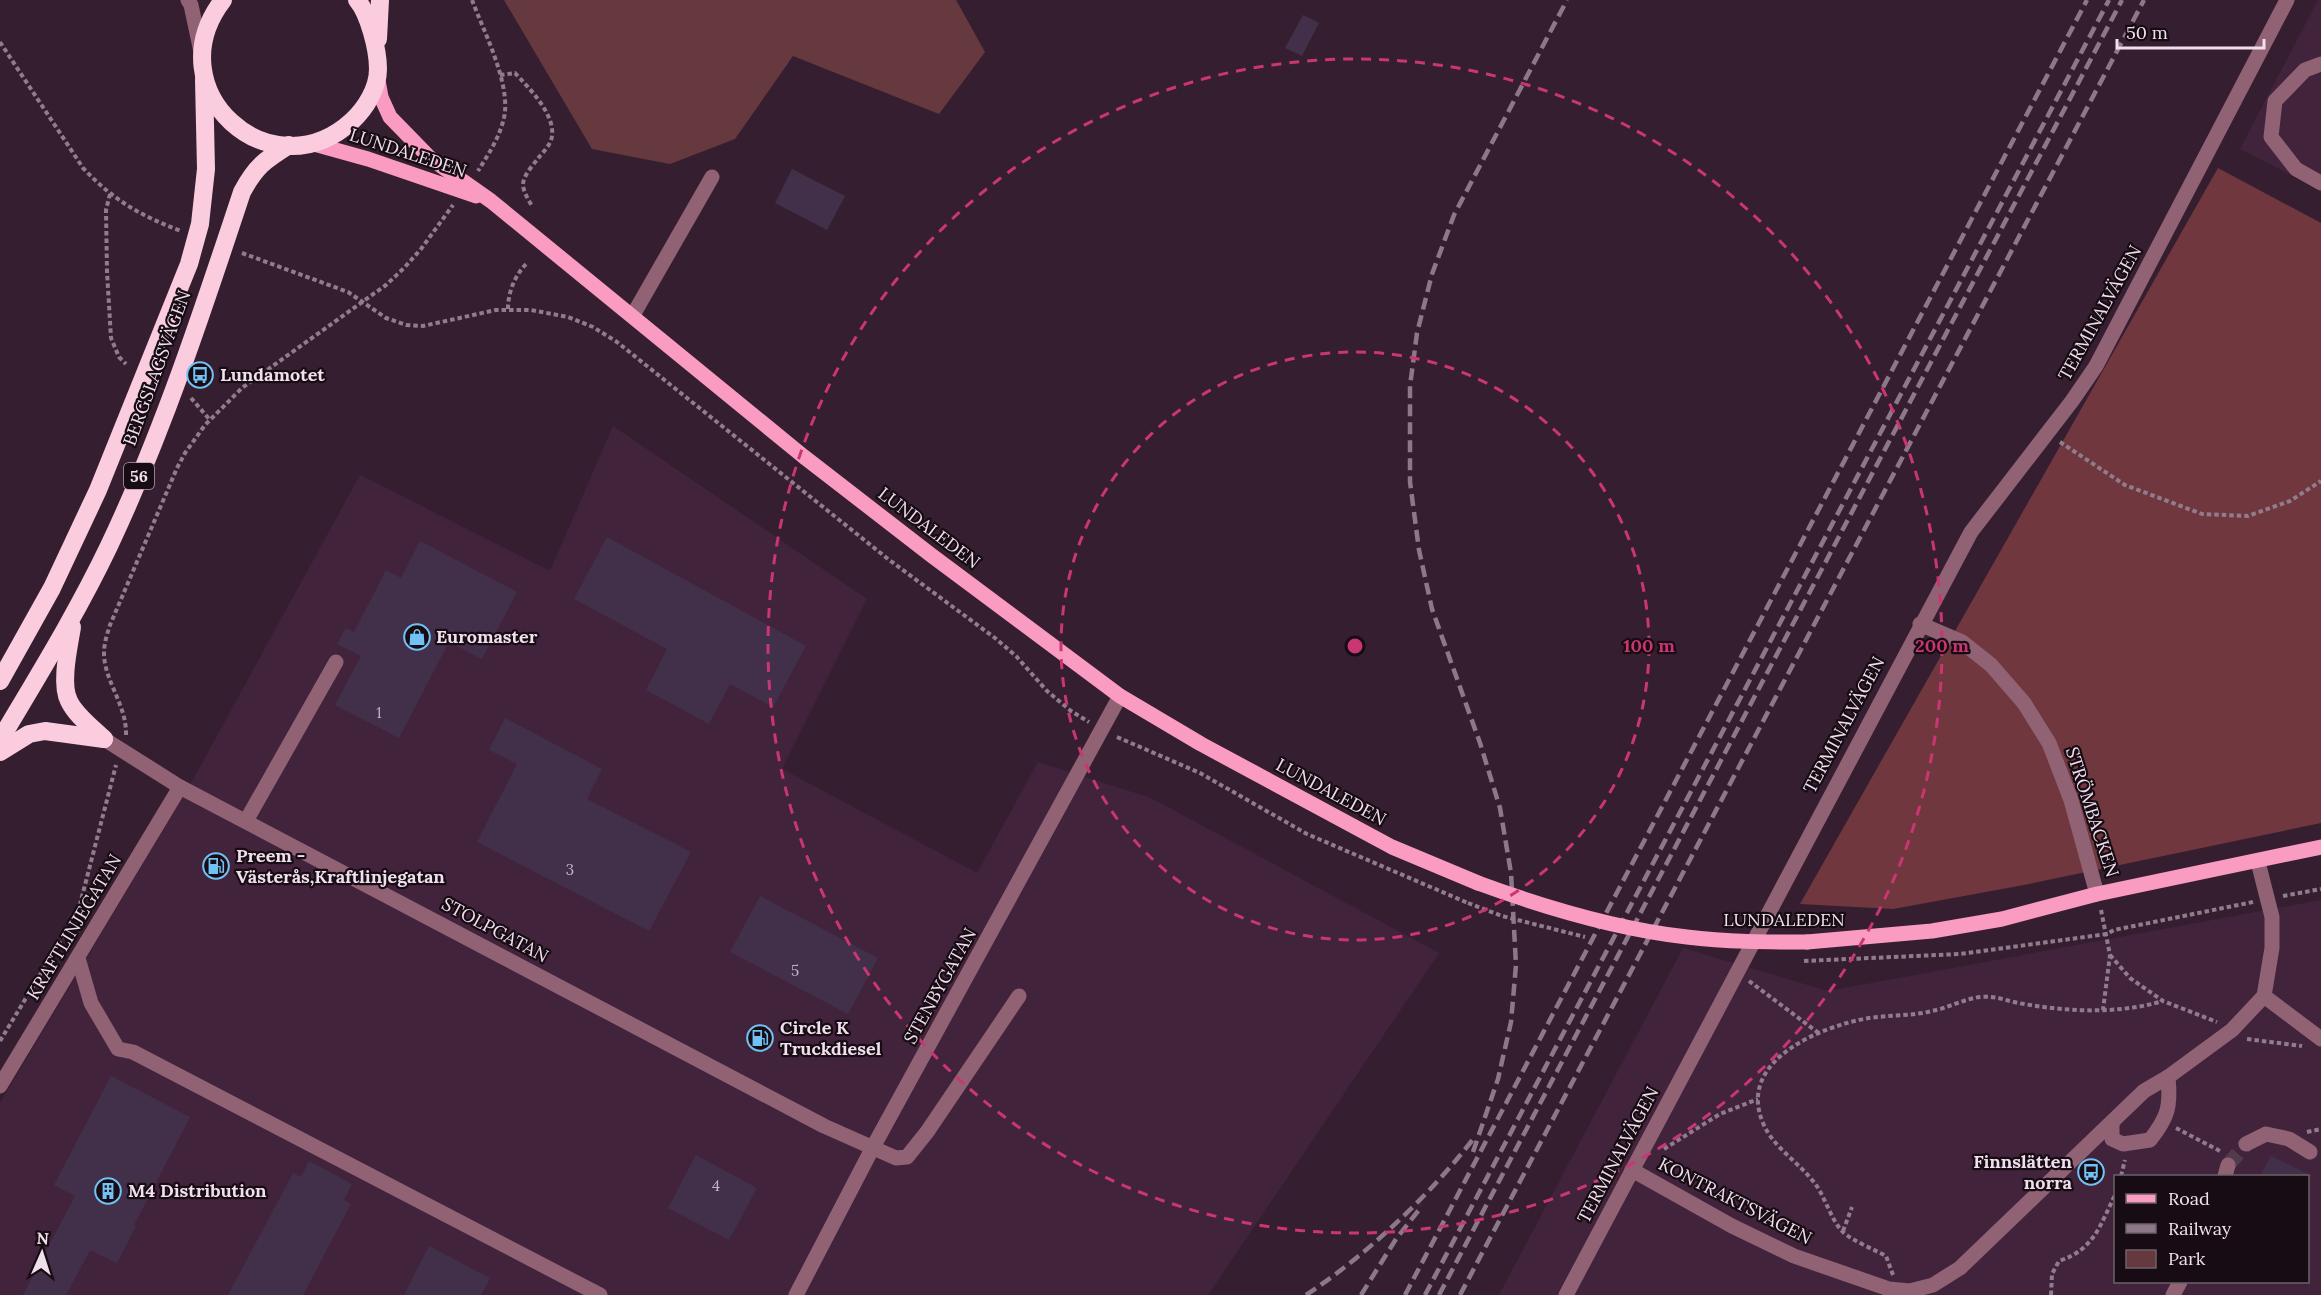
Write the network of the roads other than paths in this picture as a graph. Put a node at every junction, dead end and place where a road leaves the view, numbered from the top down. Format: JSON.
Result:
{"nodes":[{"id":1,"x":188,"y":0,"type":"edge"},
{"id":2,"x":223,"y":0,"type":"edge"},
{"id":3,"x":357,"y":0,"type":"edge"},
{"id":4,"x":380,"y":0,"type":"edge"},
{"id":5,"x":2287,"y":0,"type":"edge"},
{"id":6,"x":376,"y":52,"type":"junction"},
{"id":7,"x":202,"y":58,"type":"junction"},
{"id":8,"x":2321,"y":64,"type":"edge"},
{"id":9,"x":204,"y":80,"type":"junction"},
{"id":10,"x":378,"y":81,"type":"junction"},
{"id":11,"x":314,"y":144,"type":"junction"},
{"id":12,"x":289,"y":145,"type":"junction"},
{"id":13,"x":712,"y":177,"type":"dead end"},
{"id":14,"x":2321,"y":183,"type":"edge"},
{"id":15,"x":490,"y":201,"type":"junction"},
{"id":16,"x":633,"y":315,"type":"junction"},
{"id":17,"x":72,"y":620,"type":"junction"},
{"id":18,"x":1920,"y":624,"type":"junction"},
{"id":19,"x":336,"y":662,"type":"dead end"},
{"id":20,"x":0,"y":681,"type":"edge"},
{"id":21,"x":1120,"y":696,"type":"junction"},
{"id":22,"x":104,"y":739,"type":"junction"},
{"id":23,"x":0,"y":740,"type":"edge"},
{"id":24,"x":0,"y":753,"type":"edge"},
{"id":25,"x":180,"y":787,"type":"junction"},
{"id":26,"x":246,"y":821,"type":"junction"},
{"id":27,"x":2321,"y":847,"type":"edge"},
{"id":28,"x":2258,"y":862,"type":"junction"},
{"id":29,"x":2097,"y":894,"type":"junction"},
{"id":30,"x":78,"y":958,"type":"junction"},
{"id":31,"x":1019,"y":996,"type":"dead end"},
{"id":32,"x":2264,"y":996,"type":"junction"},
{"id":33,"x":2321,"y":1039,"type":"edge"},
{"id":34,"x":2168,"y":1077,"type":"junction"},
{"id":35,"x":0,"y":1086,"type":"edge"},
{"id":36,"x":2112,"y":1122,"type":"junction"},
{"id":37,"x":2246,"y":1144,"type":"tunnel mouth"},
{"id":38,"x":872,"y":1149,"type":"junction"},
{"id":39,"x":2310,"y":1152,"type":"dead end"},
{"id":40,"x":1632,"y":1170,"type":"junction"},
{"id":41,"x":600,"y":1295,"type":"edge"},
{"id":42,"x":796,"y":1295,"type":"edge"},
{"id":43,"x":1566,"y":1295,"type":"edge"}],
"edges":[{"from":1,"to":7,"type":"street"},
{"from":2,"to":7,"type":"highway","number":"56"},
{"from":3,"to":6,"type":"highway"},
{"from":4,"to":6,"type":"highway"},
{"from":5,"to":18,"type":"street","name":"TERMINALVÄGEN"},
{"from":6,"to":10,"type":"highway"},
{"from":7,"to":9,"type":"highway","number":"56"},
{"from":8,"to":14,"type":"street"},
{"from":9,"to":12,"type":"highway","number":"56"},
{"from":9,"to":20,"type":"highway","name":"BERGSLAGSVÄGEN","number":"56"},
{"from":10,"to":11,"type":"highway","number":"56"},
{"from":10,"to":15,"type":"main road","name":"LUNDALEDEN"},
{"from":11,"to":12,"type":"highway","number":"56"},
{"from":11,"to":15,"type":"main road","name":"LUNDALEDEN"},
{"from":12,"to":17,"type":"highway","name":"BERGSLAGSVÄGEN","number":"56"},
{"from":13,"to":16,"type":"street"},
{"from":15,"to":16,"type":"main road","name":"LUNDALEDEN"},
{"from":16,"to":21,"type":"main road","name":"LUNDALEDEN"},
{"from":17,"to":22,"type":"highway"},
{"from":17,"to":23,"type":"highway","name":"BERGSLAGSVÄGEN","number":"56"},
{"from":18,"to":29,"type":"street","name":"STRÖMBACKEN"},
{"from":18,"to":40,"type":"street","name":"TERMINALVÄGEN"},
{"from":19,"to":26,"type":"street"},
{"from":21,"to":29,"type":"main road","name":"LUNDALEDEN","bridge":true},
{"from":21,"to":38,"type":"street","name":"STENBYGATAN"},
{"from":22,"to":24,"type":"highway"},
{"from":22,"to":25,"type":"street","name":"STOLPGATAN"},
{"from":25,"to":26,"type":"street","name":"STOLPGATAN"},
{"from":25,"to":30,"type":"street","name":"KRAFTLINJEGATAN"},
{"from":26,"to":38,"type":"street","name":"STOLPGATAN"},
{"from":27,"to":28,"type":"main road","name":"LUNDALEDEN"},
{"from":28,"to":29,"type":"main road","name":"LUNDALEDEN"},
{"from":28,"to":32,"type":"street"},
{"from":30,"to":35,"type":"street","name":"KRAFTLINJEGATAN"},
{"from":30,"to":41,"type":"street"},
{"from":31,"to":38,"type":"street","name":"STOLPGATAN"},
{"from":32,"to":33,"type":"street"},
{"from":32,"to":34,"type":"street"},
{"from":34,"to":36,"type":"street"},
{"from":34,"to":36,"type":"street"},
{"from":36,"to":40,"type":"street","name":"KONTRAKTSVÄGEN"},
{"from":37,"to":39,"type":"street"},
{"from":38,"to":42,"type":"street","name":"STENBYGATAN"},
{"from":40,"to":43,"type":"street","name":"TERMINALVÄGEN"}]}
